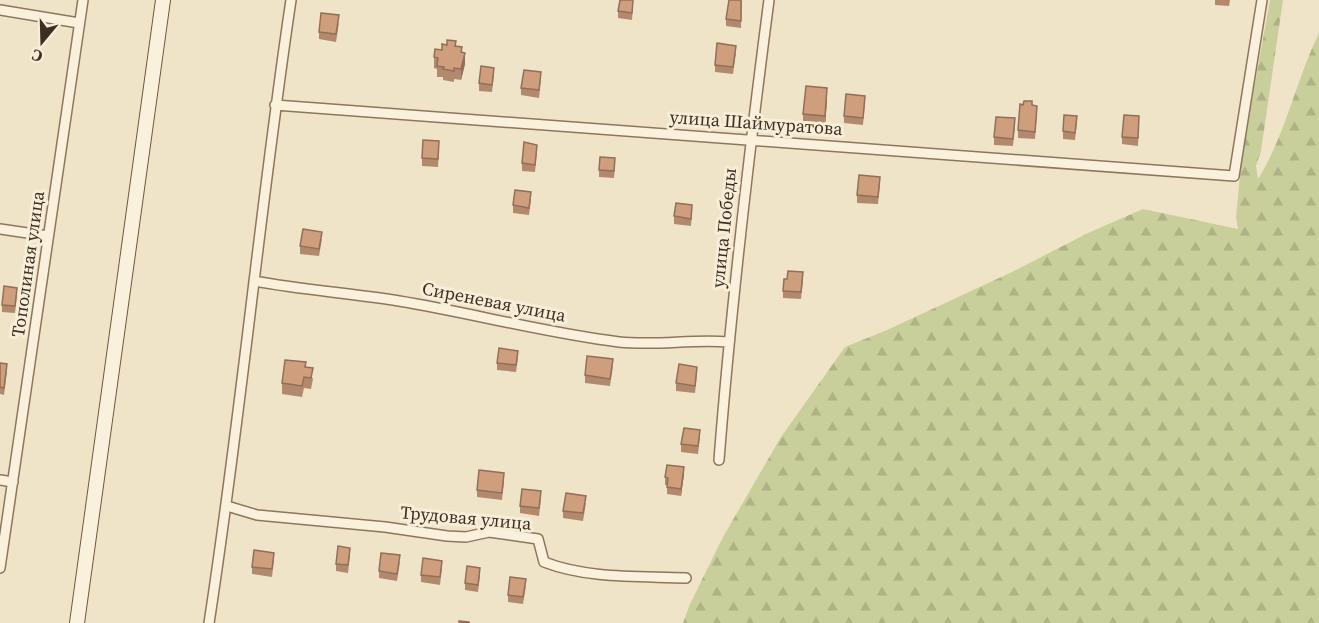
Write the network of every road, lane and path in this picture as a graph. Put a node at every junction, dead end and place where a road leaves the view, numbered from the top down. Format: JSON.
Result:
{"nodes":[{"id":1,"x":83,"y":0,"type":"edge"},
{"id":2,"x":163,"y":0,"type":"edge"},
{"id":3,"x":291,"y":0,"type":"edge"},
{"id":4,"x":770,"y":0,"type":"edge"},
{"id":5,"x":1262,"y":0,"type":"edge"},
{"id":6,"x":0,"y":10,"type":"edge"},
{"id":7,"x":79,"y":23,"type":"junction"},
{"id":8,"x":275,"y":105,"type":"junction"},
{"id":9,"x":751,"y":139,"type":"junction"},
{"id":10,"x":0,"y":229,"type":"edge"},
{"id":11,"x":48,"y":236,"type":"junction"},
{"id":12,"x":254,"y":281,"type":"junction"},
{"id":13,"x":728,"y":342,"type":"junction"},
{"id":14,"x":718,"y":460,"type":"dead end"},
{"id":15,"x":0,"y":480,"type":"edge"},
{"id":16,"x":13,"y":482,"type":"junction"},
{"id":17,"x":227,"y":506,"type":"junction"},
{"id":18,"x":0,"y":568,"type":"edge"},
{"id":19,"x":686,"y":578,"type":"dead end"},
{"id":20,"x":77,"y":623,"type":"edge"},
{"id":21,"x":209,"y":623,"type":"edge"}],
"edges":[{"from":1,"to":7,"type":"street","name":"Тополиная улица"},
{"from":2,"to":20,"type":"main road"},
{"from":3,"to":8,"type":"street"},
{"from":4,"to":9,"type":"street","name":"улица Победы"},
{"from":5,"to":9,"type":"street","name":"улица Шаймуратова"},
{"from":6,"to":7,"type":"street"},
{"from":7,"to":11,"type":"street","name":"Тополиная улица"},
{"from":8,"to":9,"type":"street","name":"улица Шаймуратова"},
{"from":8,"to":12,"type":"street"},
{"from":9,"to":13,"type":"street","name":"улица Победы"},
{"from":10,"to":11,"type":"street"},
{"from":11,"to":16,"type":"street","name":"Тополиная улица"},
{"from":12,"to":13,"type":"street","name":"Сиреневая улица"},
{"from":12,"to":17,"type":"street"},
{"from":13,"to":14,"type":"street","name":"улица Победы"},
{"from":15,"to":16,"type":"street"},
{"from":16,"to":18,"type":"street","name":"Тополиная улица"},
{"from":17,"to":19,"type":"street","name":"Трудовая улица"},
{"from":17,"to":21,"type":"street"}]}
